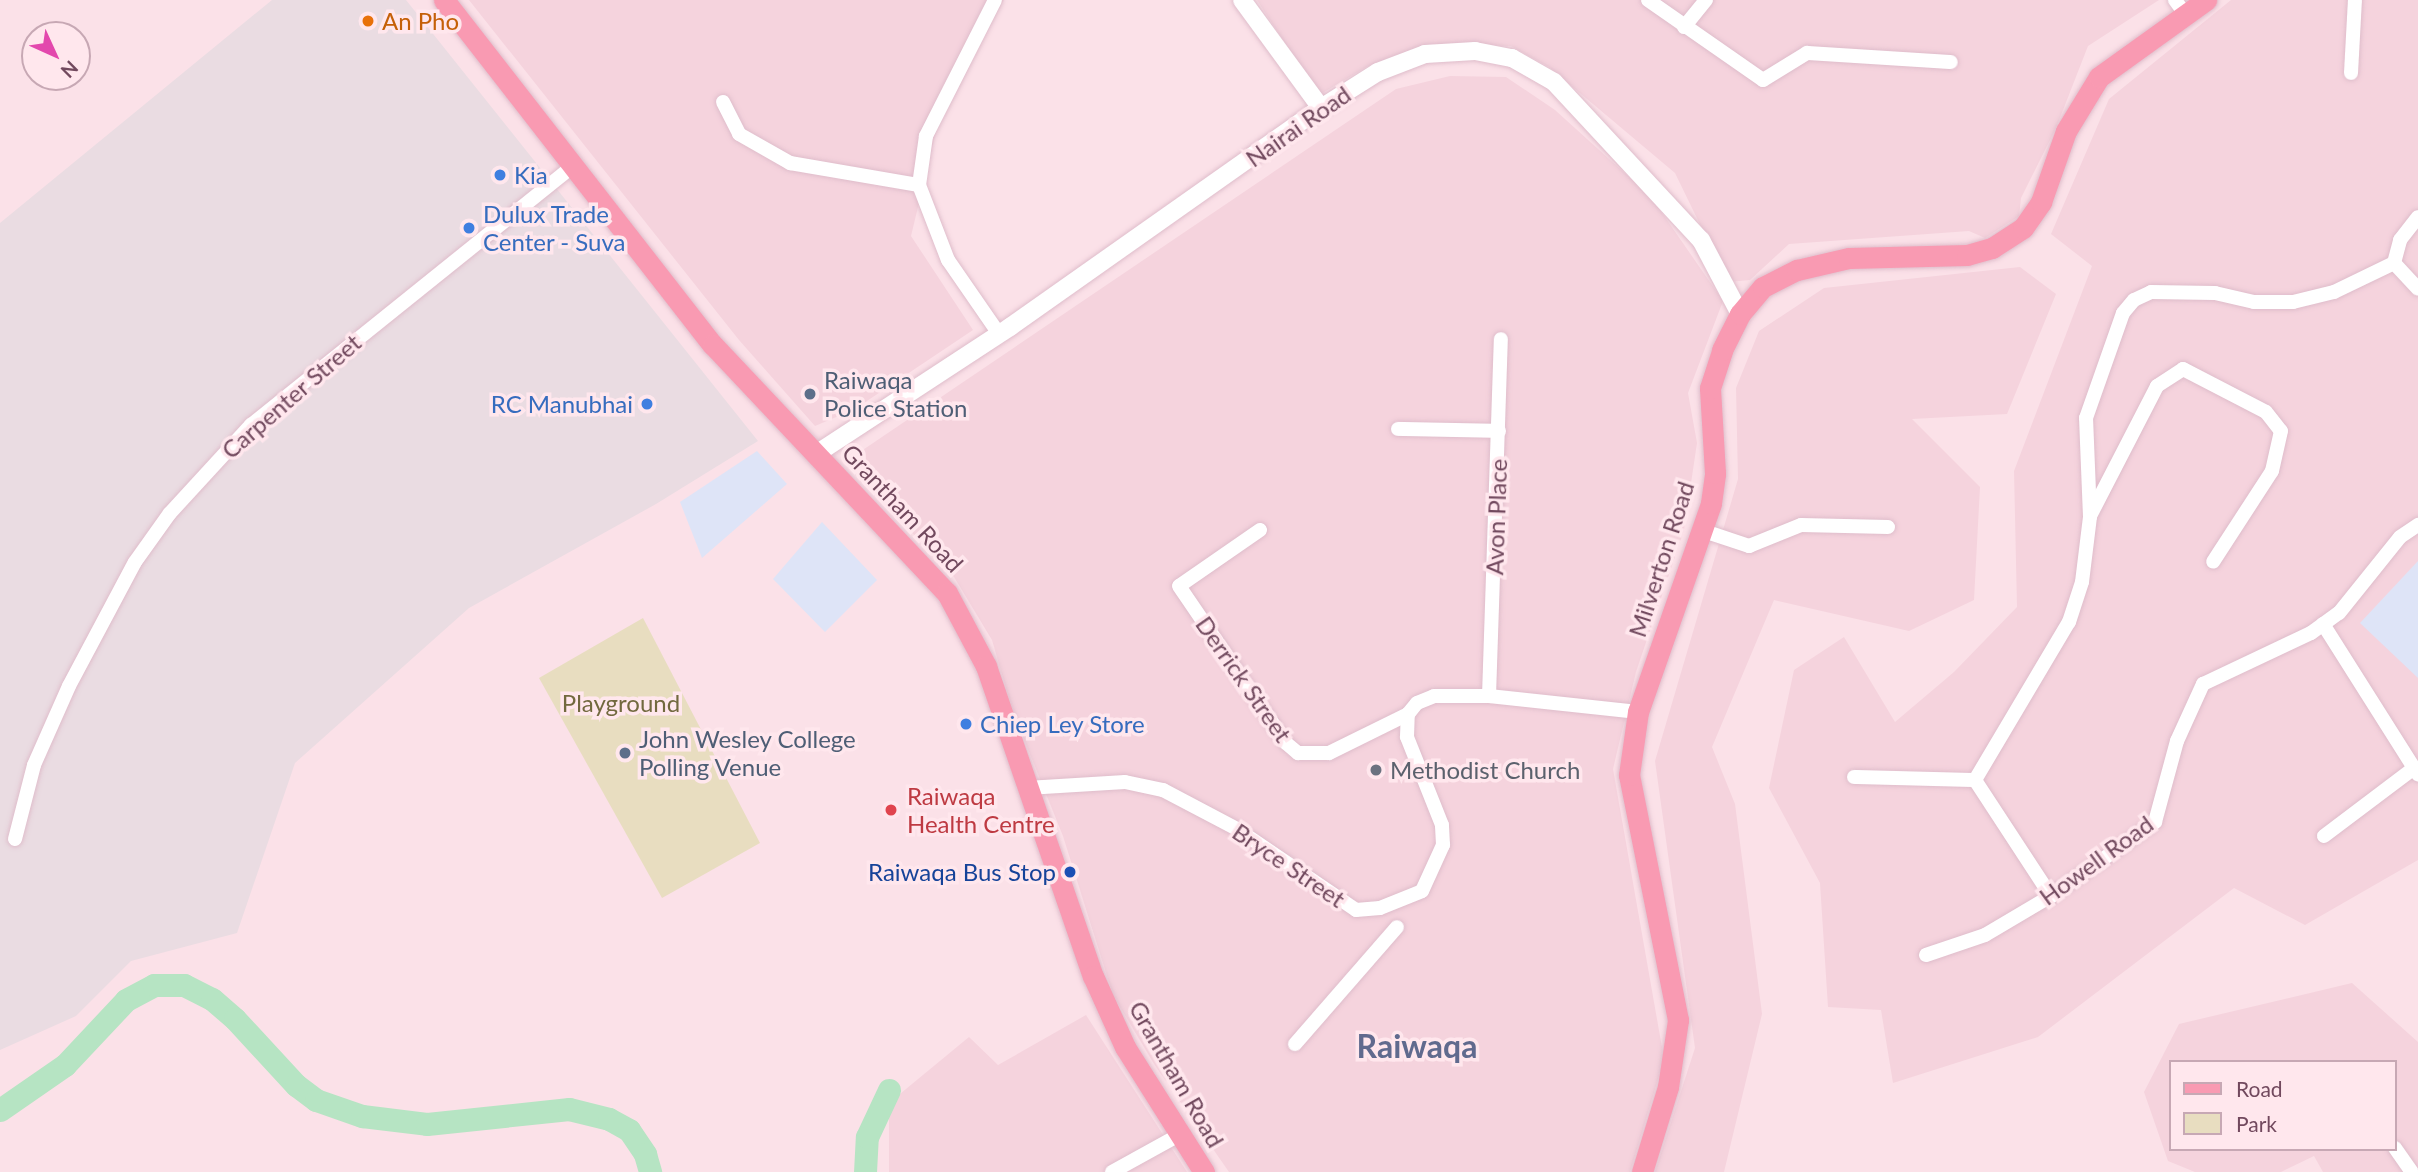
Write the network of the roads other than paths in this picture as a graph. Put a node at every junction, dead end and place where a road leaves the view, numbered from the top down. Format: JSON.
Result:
{"nodes":[{"id":1,"x":444,"y":0,"type":"edge"},
{"id":2,"x":995,"y":0,"type":"edge"},
{"id":3,"x":1242,"y":0,"type":"edge"},
{"id":4,"x":1648,"y":0,"type":"edge"},
{"id":5,"x":1706,"y":0,"type":"edge"},
{"id":6,"x":2206,"y":0,"type":"edge"},
{"id":7,"x":2355,"y":0,"type":"edge"},
{"id":8,"x":2180,"y":7,"type":"edge"},
{"id":9,"x":1684,"y":27,"type":"junction"},
{"id":10,"x":1951,"y":62,"type":"dead end"},
{"id":11,"x":2351,"y":73,"type":"dead end"},
{"id":12,"x":723,"y":102,"type":"dead end"},
{"id":13,"x":1321,"y":108,"type":"junction"},
{"id":14,"x":573,"y":166,"type":"junction"},
{"id":15,"x":919,"y":185,"type":"junction"},
{"id":16,"x":2418,"y":217,"type":"edge"},
{"id":17,"x":2394,"y":263,"type":"junction"},
{"id":18,"x":2418,"y":289,"type":"edge"},
{"id":19,"x":1740,"y":314,"type":"junction"},
{"id":20,"x":999,"y":334,"type":"junction"},
{"id":21,"x":1501,"y":339,"type":"dead end"},
{"id":22,"x":1398,"y":429,"type":"dead end"},
{"id":23,"x":1499,"y":431,"type":"junction"},
{"id":24,"x":816,"y":453,"type":"junction"},
{"id":25,"x":2090,"y":517,"type":"junction"},
{"id":26,"x":2418,"y":525,"type":"edge"},
{"id":27,"x":1888,"y":527,"type":"dead end"},
{"id":28,"x":1260,"y":530,"type":"dead end"},
{"id":29,"x":1701,"y":530,"type":"junction"},
{"id":30,"x":2213,"y":562,"type":"dead end"},
{"id":31,"x":2323,"y":624,"type":"junction"},
{"id":32,"x":1489,"y":696,"type":"junction"},
{"id":33,"x":1638,"y":712,"type":"junction"},
{"id":34,"x":1408,"y":714,"type":"junction"},
{"id":35,"x":2416,"y":771,"type":"edge"},
{"id":36,"x":1854,"y":776,"type":"dead end"},
{"id":37,"x":1975,"y":780,"type":"junction"},
{"id":38,"x":1027,"y":788,"type":"junction"},
{"id":39,"x":2324,"y":836,"type":"dead end"},
{"id":40,"x":15,"y":839,"type":"dead end"},
{"id":41,"x":2051,"y":896,"type":"junction"},
{"id":42,"x":1397,"y":927,"type":"dead end"},
{"id":43,"x":1926,"y":955,"type":"dead end"},
{"id":44,"x":1295,"y":1044,"type":"dead end"},
{"id":45,"x":1179,"y":1135,"type":"junction"},
{"id":46,"x":2397,"y":1151,"type":"edge"},
{"id":47,"x":1112,"y":1172,"type":"edge"},
{"id":48,"x":1204,"y":1172,"type":"edge"},
{"id":49,"x":1642,"y":1172,"type":"edge"},
{"id":50,"x":2412,"y":1172,"type":"edge"}],
"edges":[{"from":1,"to":14,"type":"main road","name":"Grantham Road"},
{"from":2,"to":15,"type":"street"},
{"from":3,"to":13,"type":"street"},
{"from":4,"to":9,"type":"street"},
{"from":5,"to":9,"type":"street"},
{"from":6,"to":8,"type":"main road","name":"Milverton Road"},
{"from":7,"to":11,"type":"street"},
{"from":8,"to":19,"type":"main road","name":"Milverton Road"},
{"from":9,"to":10,"type":"street"},
{"from":12,"to":15,"type":"street"},
{"from":13,"to":19,"type":"street","name":"Nairai Road"},
{"from":13,"to":20,"type":"street","name":"Nairai Road"},
{"from":14,"to":24,"type":"main road","name":"Grantham Road"},
{"from":14,"to":40,"type":"street","name":"Carpenter Street"},
{"from":15,"to":20,"type":"street"},
{"from":16,"to":17,"type":"street"},
{"from":17,"to":18,"type":"street"},
{"from":17,"to":25,"type":"street"},
{"from":19,"to":29,"type":"main road","name":"Milverton Road"},
{"from":20,"to":24,"type":"street","name":"Nairai Road"},
{"from":21,"to":23,"type":"street","name":"Avon Place"},
{"from":22,"to":23,"type":"street"},
{"from":23,"to":32,"type":"street","name":"Avon Place"},
{"from":24,"to":38,"type":"main road","name":"Grantham Road"},
{"from":25,"to":30,"type":"street"},
{"from":25,"to":37,"type":"street"},
{"from":26,"to":31,"type":"street","name":"Howell Road"},
{"from":27,"to":29,"type":"street"},
{"from":28,"to":34,"type":"street","name":"Derrick Street"},
{"from":29,"to":33,"type":"main road","name":"Milverton Road"},
{"from":31,"to":35,"type":"street"},
{"from":31,"to":41,"type":"street","name":"Howell Road"},
{"from":32,"to":33,"type":"street"},
{"from":32,"to":34,"type":"street"},
{"from":33,"to":49,"type":"main road","name":"Milverton Road"},
{"from":34,"to":38,"type":"street","name":"Bryce Street"},
{"from":35,"to":39,"type":"street"},
{"from":36,"to":37,"type":"street"},
{"from":37,"to":41,"type":"street"},
{"from":38,"to":45,"type":"main road","name":"Grantham Road"},
{"from":41,"to":43,"type":"street","name":"Howell Road"},
{"from":42,"to":44,"type":"street"},
{"from":45,"to":47,"type":"street"},
{"from":45,"to":48,"type":"main road","name":"Grantham Road"},
{"from":46,"to":50,"type":"street"}]}
